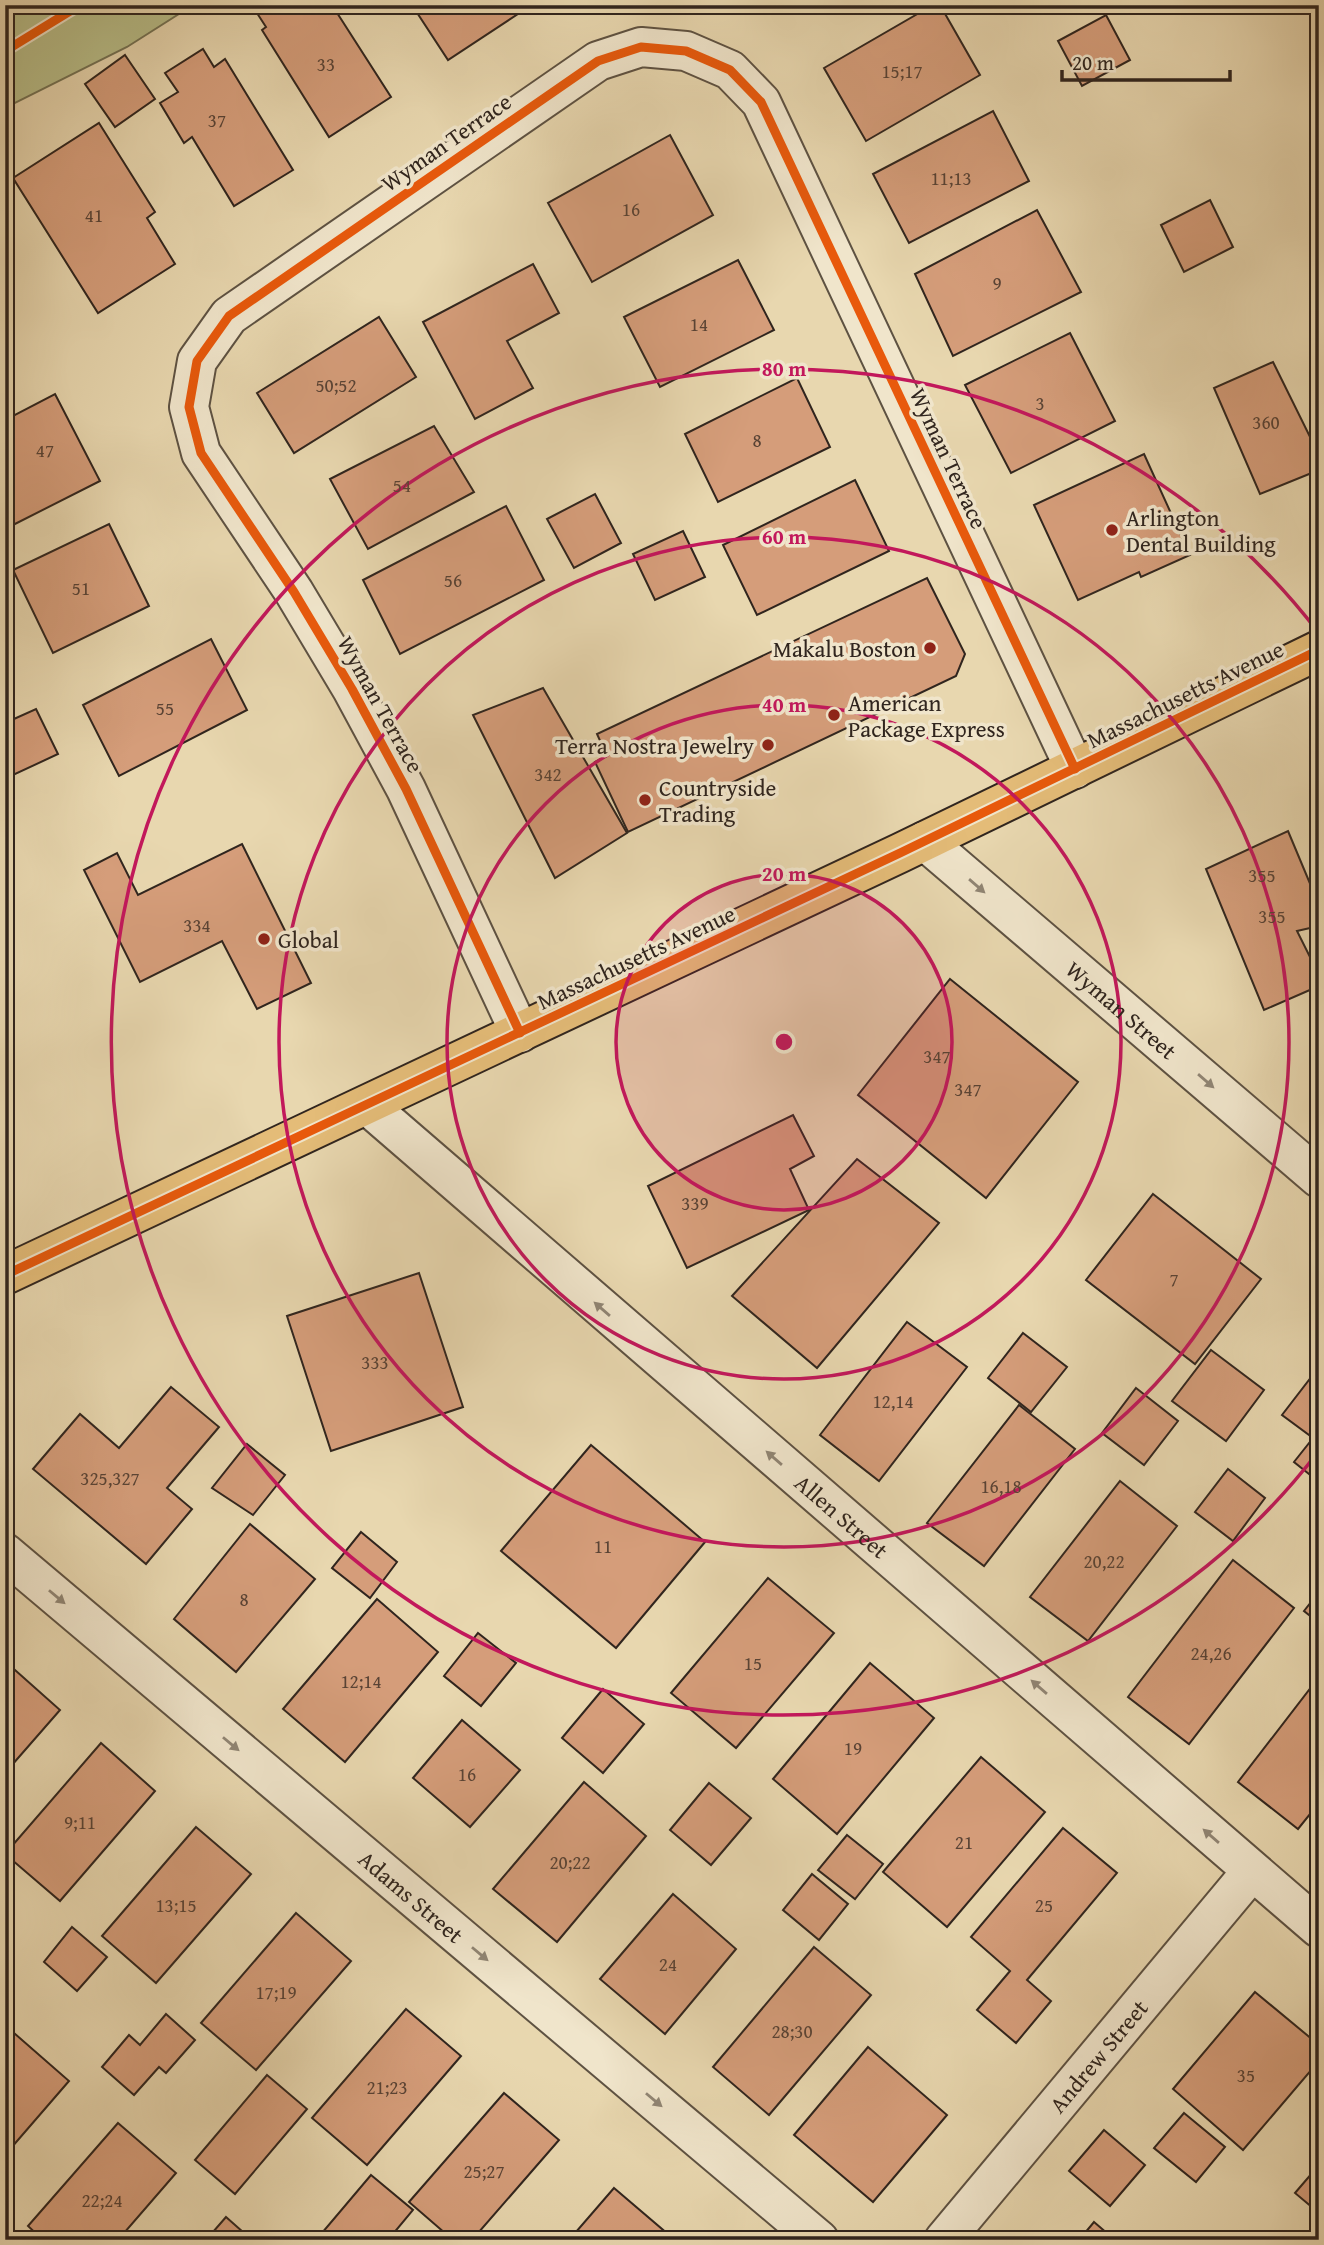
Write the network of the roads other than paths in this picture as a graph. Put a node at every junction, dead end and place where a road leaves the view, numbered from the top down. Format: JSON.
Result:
{"nodes":[{"id":1,"x":1319,"y":650,"type":"edge"},
{"id":2,"x":1075,"y":769,"type":"junction"},
{"id":3,"x":925,"y":841,"type":"junction"},
{"id":4,"x":520,"y":1034,"type":"junction"},
{"id":5,"x":366,"y":1105,"type":"junction"},
{"id":6,"x":1319,"y":1178,"type":"edge"},
{"id":7,"x":5,"y":1275,"type":"edge"},
{"id":8,"x":5,"y":1553,"type":"edge"},
{"id":9,"x":1252,"y":1871,"type":"junction"},
{"id":10,"x":1319,"y":1928,"type":"edge"},
{"id":11,"x":819,"y":2240,"type":"edge"},
{"id":12,"x":944,"y":2240,"type":"edge"}],
"edges":[{"from":1,"to":2,"type":"highway","name":"Massachusetts Avenue"},
{"from":2,"to":3,"type":"highway","name":"Massachusetts Avenue"},
{"from":2,"to":4,"type":"street","name":"Wyman Terrace"},
{"from":3,"to":4,"type":"highway","name":"Massachusetts Avenue"},
{"from":3,"to":6,"type":"street","name":"Wyman Street","one_way":true},
{"from":4,"to":5,"type":"highway","name":"Massachusetts Avenue"},
{"from":5,"to":7,"type":"highway","name":"Massachusetts Avenue"},
{"from":9,"to":5,"type":"street","name":"Allen Street","one_way":true},
{"from":8,"to":11,"type":"street","name":"Adams Street","one_way":true},
{"from":9,"to":10,"type":"street","name":"Allen Street"},
{"from":9,"to":12,"type":"street","name":"Andrew Street"}]}
